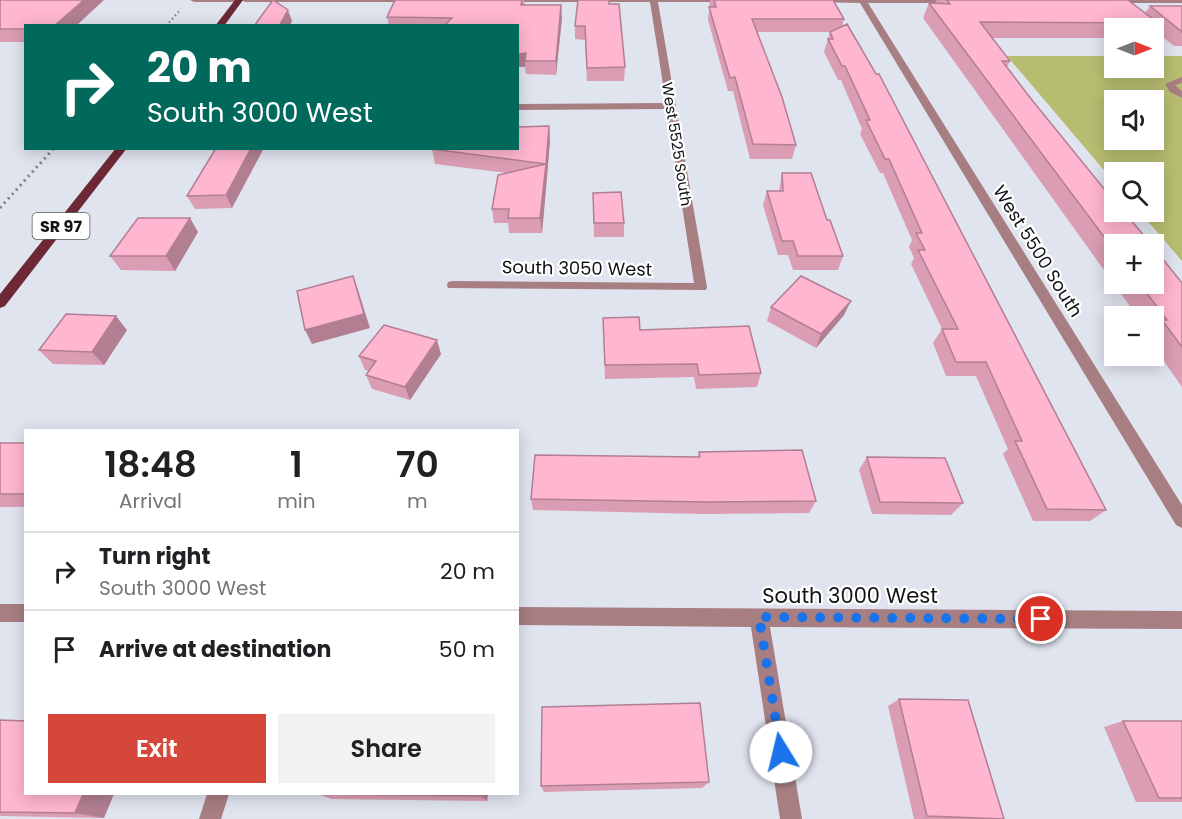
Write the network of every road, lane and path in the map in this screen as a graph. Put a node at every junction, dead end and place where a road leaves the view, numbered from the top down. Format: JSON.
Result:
{"nodes":[{"id":1,"x":194,"y":0,"type":"edge"},
{"id":2,"x":237,"y":0,"type":"edge"},
{"id":3,"x":245,"y":0,"type":"edge"},
{"id":4,"x":425,"y":0,"type":"edge"},
{"id":5,"x":495,"y":0,"type":"edge"},
{"id":6,"x":654,"y":0,"type":"edge"},
{"id":7,"x":739,"y":0,"type":"edge"},
{"id":8,"x":807,"y":0,"type":"edge"},
{"id":9,"x":863,"y":0,"type":"edge"},
{"id":10,"x":972,"y":1,"type":"edge"},
{"id":11,"x":1100,"y":1,"type":"edge"},
{"id":12,"x":1182,"y":1,"type":"edge"},
{"id":13,"x":220,"y":24,"type":"edge"},
{"id":14,"x":1182,"y":80,"type":"edge"},
{"id":15,"x":1182,"y":95,"type":"edge"},
{"id":16,"x":671,"y":106,"type":"junction"},
{"id":17,"x":519,"y":107,"type":"edge"},
{"id":18,"x":52,"y":150,"type":"edge"},
{"id":19,"x":120,"y":150,"type":"edge"},
{"id":20,"x":0,"y":208,"type":"edge"},
{"id":21,"x":453,"y":285,"type":"dead end"},
{"id":22,"x":701,"y":287,"type":"joint"},
{"id":23,"x":0,"y":303,"type":"edge"},
{"id":24,"x":1182,"y":520,"type":"edge"},
{"id":25,"x":0,"y":613,"type":"edge"},
{"id":26,"x":24,"y":613,"type":"edge"},
{"id":27,"x":519,"y":616,"type":"edge"},
{"id":28,"x":759,"y":617,"type":"junction"},
{"id":29,"x":1182,"y":620,"type":"edge"},
{"id":30,"x":218,"y":795,"type":"edge"},
{"id":31,"x":210,"y":819,"type":"edge"},
{"id":32,"x":791,"y":819,"type":"edge"}],
"edges":[{"from":1,"to":2,"type":"street"},
{"from":2,"to":13,"type":"main road"},
{"from":3,"to":4,"type":"street"},
{"from":5,"to":6,"type":"street"},
{"from":6,"to":7,"type":"street"},
{"from":6,"to":16,"type":"street","name":"West 5525 South"},
{"from":8,"to":9,"type":"street"},
{"from":9,"to":10,"type":"street"},
{"from":9,"to":24,"type":"street","name":"West 5500 South"},
{"from":11,"to":12,"type":"street"},
{"from":14,"to":15,"type":"street"},
{"from":16,"to":17,"type":"street"},
{"from":16,"to":22,"type":"street","name":"West 5525 South"},
{"from":18,"to":20,"type":"path"},
{"from":19,"to":23,"type":"main road","number":"SR 97"},
{"from":21,"to":22,"type":"street","name":"South 3050 West"},
{"from":25,"to":26,"type":"street"},
{"from":27,"to":28,"type":"street","name":"South 3000 West"},
{"from":28,"to":29,"type":"street","name":"South 3000 West"},
{"from":28,"to":32,"type":"street"},
{"from":30,"to":31,"type":"street"}]}
